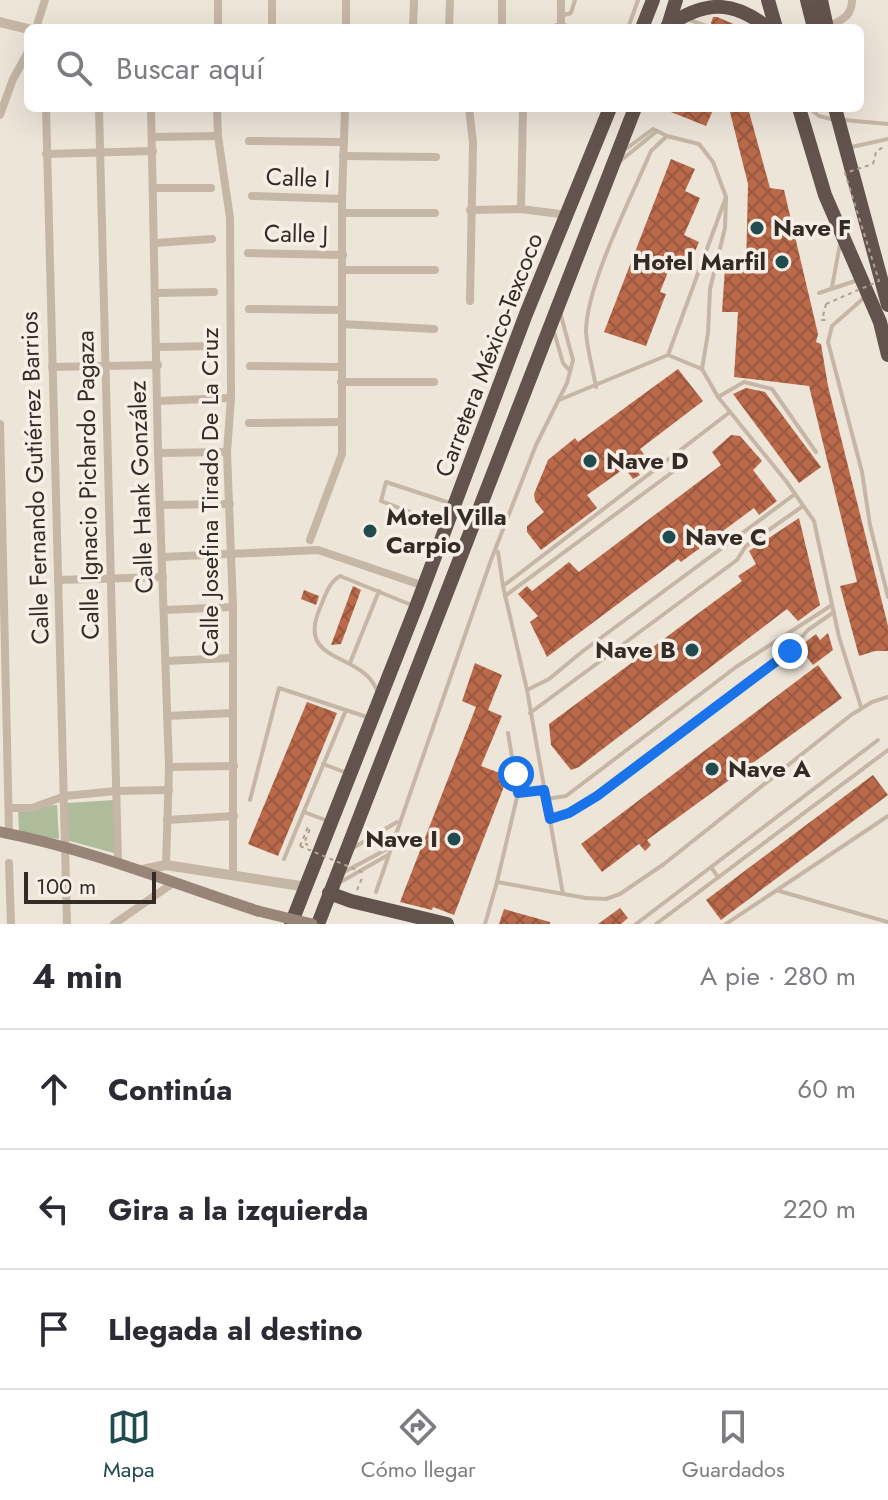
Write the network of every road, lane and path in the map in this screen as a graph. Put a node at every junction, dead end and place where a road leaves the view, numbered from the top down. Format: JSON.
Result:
{"nodes":[{"id":1,"x":45,"y":0,"type":"edge"},
{"id":2,"x":218,"y":0,"type":"edge"},
{"id":3,"x":272,"y":0,"type":"edge"},
{"id":4,"x":346,"y":0,"type":"edge"},
{"id":5,"x":414,"y":0,"type":"edge"},
{"id":6,"x":450,"y":0,"type":"edge"},
{"id":7,"x":502,"y":0,"type":"edge"},
{"id":8,"x":561,"y":0,"type":"edge"},
{"id":9,"x":575,"y":0,"type":"edge"},
{"id":10,"x":638,"y":0,"type":"edge"},
{"id":11,"x":653,"y":0,"type":"edge"},
{"id":12,"x":676,"y":0,"type":"edge"},
{"id":13,"x":771,"y":0,"type":"edge"},
{"id":14,"x":804,"y":0,"type":"edge"},
{"id":15,"x":821,"y":0,"type":"edge"},
{"id":16,"x":705,"y":3,"type":"edge"},
{"id":17,"x":852,"y":5,"type":"edge"},
{"id":18,"x":681,"y":17,"type":"junction"},
{"id":19,"x":0,"y":22,"type":"edge"},
{"id":20,"x":37,"y":24,"type":"edge"},
{"id":21,"x":218,"y":24,"type":"edge"},
{"id":22,"x":272,"y":24,"type":"edge"},
{"id":23,"x":346,"y":24,"type":"edge"},
{"id":24,"x":413,"y":24,"type":"edge"},
{"id":25,"x":449,"y":24,"type":"edge"},
{"id":26,"x":502,"y":24,"type":"edge"},
{"id":27,"x":561,"y":24,"type":"edge"},
{"id":28,"x":562,"y":24,"type":"edge"},
{"id":29,"x":629,"y":24,"type":"edge"},
{"id":30,"x":644,"y":24,"type":"edge"},
{"id":31,"x":668,"y":24,"type":"edge"},
{"id":32,"x":672,"y":24,"type":"edge"},
{"id":33,"x":701,"y":24,"type":"edge"},
{"id":34,"x":763,"y":24,"type":"edge"},
{"id":35,"x":778,"y":24,"type":"edge"},
{"id":36,"x":811,"y":24,"type":"edge"},
{"id":37,"x":826,"y":24,"type":"edge"},
{"id":38,"x":834,"y":24,"type":"edge"},
{"id":39,"x":24,"y":28,"type":"edge"},
{"id":40,"x":24,"y":59,"type":"edge"},
{"id":41,"x":46,"y":112,"type":"edge"},
{"id":42,"x":99,"y":112,"type":"edge"},
{"id":43,"x":151,"y":112,"type":"edge"},
{"id":44,"x":217,"y":112,"type":"edge"},
{"id":45,"x":345,"y":112,"type":"edge"},
{"id":46,"x":469,"y":112,"type":"edge"},
{"id":47,"x":523,"y":112,"type":"edge"},
{"id":48,"x":608,"y":112,"type":"edge"},
{"id":49,"x":633,"y":112,"type":"edge"},
{"id":50,"x":800,"y":112,"type":"edge"},
{"id":51,"x":816,"y":112,"type":"edge"},
{"id":52,"x":835,"y":112,"type":"edge"},
{"id":53,"x":835,"y":112,"type":"edge"},
{"id":54,"x":839,"y":112,"type":"edge"},
{"id":55,"x":0,"y":115,"type":"edge"},
{"id":56,"x":888,"y":124,"type":"edge"},
{"id":57,"x":657,"y":131,"type":"junction"},
{"id":58,"x":218,"y":136,"type":"junction"},
{"id":59,"x":667,"y":136,"type":"junction"},
{"id":60,"x":153,"y":137,"type":"junction"},
{"id":61,"x":249,"y":141,"type":"dead end"},
{"id":62,"x":344,"y":142,"type":"junction"},
{"id":63,"x":888,"y":142,"type":"edge"},
{"id":64,"x":845,"y":148,"type":"junction"},
{"id":65,"x":153,"y":151,"type":"junction"},
{"id":66,"x":100,"y":153,"type":"junction"},
{"id":67,"x":46,"y":154,"type":"junction"},
{"id":68,"x":343,"y":156,"type":"junction"},
{"id":69,"x":436,"y":157,"type":"dead end"},
{"id":70,"x":614,"y":161,"type":"junction"},
{"id":71,"x":154,"y":188,"type":"junction"},
{"id":72,"x":211,"y":188,"type":"dead end"},
{"id":73,"x":252,"y":196,"type":"dead end"},
{"id":74,"x":726,"y":197,"type":"junction"},
{"id":75,"x":342,"y":199,"type":"junction"},
{"id":76,"x":858,"y":202,"type":"junction"},
{"id":77,"x":521,"y":209,"type":"junction"},
{"id":78,"x":470,"y":210,"type":"junction"},
{"id":79,"x":831,"y":212,"type":"junction"},
{"id":80,"x":343,"y":213,"type":"junction"},
{"id":81,"x":435,"y":213,"type":"dead end"},
{"id":82,"x":568,"y":215,"type":"junction"},
{"id":83,"x":842,"y":238,"type":"junction"},
{"id":84,"x":212,"y":239,"type":"dead end"},
{"id":85,"x":155,"y":243,"type":"junction"},
{"id":86,"x":248,"y":253,"type":"dead end"},
{"id":87,"x":343,"y":255,"type":"junction"},
{"id":88,"x":342,"y":270,"type":"junction"},
{"id":89,"x":435,"y":270,"type":"dead end"},
{"id":90,"x":861,"y":279,"type":"junction"},
{"id":91,"x":832,"y":287,"type":"junction"},
{"id":92,"x":214,"y":292,"type":"dead end"},
{"id":93,"x":156,"y":293,"type":"junction"},
{"id":94,"x":819,"y":293,"type":"dead end"},
{"id":95,"x":868,"y":294,"type":"junction"},
{"id":96,"x":470,"y":301,"type":"dead end"},
{"id":97,"x":558,"y":305,"type":"junction"},
{"id":98,"x":888,"y":305,"type":"edge"},
{"id":99,"x":249,"y":309,"type":"dead end"},
{"id":100,"x":341,"y":310,"type":"junction"},
{"id":101,"x":830,"y":320,"type":"dead end"},
{"id":102,"x":342,"y":324,"type":"junction"},
{"id":103,"x":550,"y":325,"type":"junction"},
{"id":104,"x":434,"y":329,"type":"dead end"},
{"id":105,"x":214,"y":346,"type":"dead end"},
{"id":106,"x":157,"y":347,"type":"junction"},
{"id":107,"x":668,"y":355,"type":"junction"},
{"id":108,"x":888,"y":355,"type":"edge"},
{"id":109,"x":158,"y":365,"type":"junction"},
{"id":110,"x":104,"y":366,"type":"junction"},
{"id":111,"x":250,"y":366,"type":"dead end"},
{"id":112,"x":52,"y":367,"type":"junction"},
{"id":113,"x":341,"y":367,"type":"junction"},
{"id":114,"x":702,"y":369,"type":"junction"},
{"id":115,"x":569,"y":370,"type":"junction"},
{"id":116,"x":434,"y":381,"type":"dead end"},
{"id":117,"x":341,"y":382,"type":"junction"},
{"id":118,"x":596,"y":387,"type":"junction"},
{"id":119,"x":718,"y":397,"type":"junction"},
{"id":120,"x":231,"y":398,"type":"junction"},
{"id":121,"x":559,"y":400,"type":"junction"},
{"id":122,"x":158,"y":401,"type":"junction"},
{"id":123,"x":730,"y":412,"type":"junction"},
{"id":124,"x":342,"y":422,"type":"junction"},
{"id":125,"x":249,"y":423,"type":"dead end"},
{"id":126,"x":0,"y":424,"type":"edge"},
{"id":127,"x":682,"y":449,"type":"junction"},
{"id":128,"x":227,"y":452,"type":"junction"},
{"id":129,"x":816,"y":452,"type":"dead end"},
{"id":130,"x":158,"y":453,"type":"junction"},
{"id":131,"x":795,"y":494,"type":"junction"},
{"id":132,"x":480,"y":502,"type":"junction"},
{"id":133,"x":230,"y":504,"type":"junction"},
{"id":134,"x":160,"y":505,"type":"junction"},
{"id":135,"x":803,"y":506,"type":"junction"},
{"id":136,"x":453,"y":510,"type":"junction"},
{"id":137,"x":472,"y":522,"type":"junction"},
{"id":138,"x":737,"y":538,"type":"junction"},
{"id":139,"x":310,"y":540,"type":"dead end"},
{"id":140,"x":497,"y":549,"type":"junction"},
{"id":141,"x":742,"y":552,"type":"junction"},
{"id":142,"x":232,"y":553,"type":"junction"},
{"id":143,"x":162,"y":557,"type":"junction"},
{"id":144,"x":163,"y":577,"type":"junction"},
{"id":145,"x":110,"y":579,"type":"junction"},
{"id":146,"x":58,"y":580,"type":"junction"},
{"id":147,"x":424,"y":586,"type":"junction"},
{"id":148,"x":503,"y":586,"type":"junction"},
{"id":149,"x":379,"y":591,"type":"junction"},
{"id":150,"x":505,"y":596,"type":"junction"},
{"id":151,"x":888,"y":597,"type":"edge"},
{"id":152,"x":2,"y":598,"type":"edge"},
{"id":153,"x":832,"y":605,"type":"junction"},
{"id":154,"x":233,"y":607,"type":"junction"},
{"id":155,"x":416,"y":607,"type":"junction"},
{"id":156,"x":165,"y":610,"type":"junction"},
{"id":157,"x":834,"y":612,"type":"junction"},
{"id":158,"x":801,"y":627,"type":"junction"},
{"id":159,"x":808,"y":630,"type":"junction"},
{"id":160,"x":231,"y":658,"type":"junction"},
{"id":161,"x":166,"y":661,"type":"junction"},
{"id":162,"x":350,"y":663,"type":"junction"},
{"id":163,"x":527,"y":690,"type":"junction"},
{"id":164,"x":888,"y":697,"type":"edge"},
{"id":165,"x":378,"y":704,"type":"junction"},
{"id":166,"x":861,"y":707,"type":"junction"},
{"id":167,"x":346,"y":709,"type":"junction"},
{"id":168,"x":233,"y":713,"type":"junction"},
{"id":169,"x":530,"y":713,"type":"junction"},
{"id":170,"x":167,"y":716,"type":"junction"},
{"id":171,"x":373,"y":718,"type":"junction"},
{"id":172,"x":508,"y":733,"type":"dead end"},
{"id":173,"x":878,"y":740,"type":"dead end"},
{"id":174,"x":888,"y":750,"type":"edge"},
{"id":175,"x":323,"y":764,"type":"junction"},
{"id":176,"x":234,"y":766,"type":"junction"},
{"id":177,"x":169,"y":767,"type":"junction"},
{"id":178,"x":351,"y":774,"type":"junction"},
{"id":179,"x":169,"y":790,"type":"junction"},
{"id":180,"x":544,"y":790,"type":"junction"},
{"id":181,"x":116,"y":791,"type":"junction"},
{"id":182,"x":518,"y":793,"type":"junction"},
{"id":183,"x":65,"y":796,"type":"junction"},
{"id":184,"x":546,"y":799,"type":"junction"},
{"id":185,"x":250,"y":800,"type":"dead end"},
{"id":186,"x":10,"y":808,"type":"junction"},
{"id":187,"x":304,"y":812,"type":"junction"},
{"id":188,"x":234,"y":816,"type":"junction"},
{"id":189,"x":888,"y":816,"type":"edge"},
{"id":190,"x":550,"y":819,"type":"junction"},
{"id":191,"x":167,"y":820,"type":"junction"},
{"id":192,"x":399,"y":821,"type":"junction"},
{"id":193,"x":332,"y":823,"type":"junction"},
{"id":194,"x":4,"y":833,"type":"edge"},
{"id":195,"x":304,"y":843,"type":"dead end"},
{"id":196,"x":391,"y":847,"type":"junction"},
{"id":197,"x":66,"y":848,"type":"junction"},
{"id":198,"x":345,"y":853,"type":"junction"},
{"id":199,"x":388,"y":855,"type":"junction"},
{"id":200,"x":284,"y":859,"type":"dead end"},
{"id":201,"x":118,"y":861,"type":"junction"},
{"id":202,"x":9,"y":863,"type":"dead end"},
{"id":203,"x":166,"y":865,"type":"junction"},
{"id":204,"x":711,"y":867,"type":"junction"},
{"id":205,"x":142,"y":870,"type":"junction"},
{"id":206,"x":233,"y":876,"type":"junction"},
{"id":207,"x":718,"y":877,"type":"junction"},
{"id":208,"x":333,"y":882,"type":"junction"},
{"id":209,"x":497,"y":882,"type":"junction"},
{"id":210,"x":173,"y":883,"type":"junction"},
{"id":211,"x":356,"y":884,"type":"dead end"},
{"id":212,"x":307,"y":887,"type":"junction"},
{"id":213,"x":778,"y":891,"type":"junction"},
{"id":214,"x":376,"y":892,"type":"dead end"},
{"id":215,"x":563,"y":894,"type":"junction"},
{"id":216,"x":888,"y":922,"type":"edge"},
{"id":217,"x":11,"y":924,"type":"edge"},
{"id":218,"x":67,"y":924,"type":"edge"},
{"id":219,"x":114,"y":924,"type":"edge"},
{"id":220,"x":291,"y":924,"type":"edge"},
{"id":221,"x":315,"y":924,"type":"edge"},
{"id":222,"x":447,"y":924,"type":"edge"},
{"id":223,"x":485,"y":924,"type":"edge"},
{"id":224,"x":636,"y":924,"type":"edge"},
{"id":225,"x":656,"y":924,"type":"edge"},
{"id":226,"x":726,"y":924,"type":"edge"}],
"edges":[{"from":1,"to":20,"type":"street"},
{"from":2,"to":21,"type":"street"},
{"from":3,"to":22,"type":"street"},
{"from":4,"to":23,"type":"street"},
{"from":5,"to":24,"type":"street"},
{"from":6,"to":25,"type":"street"},
{"from":7,"to":26,"type":"street"},
{"from":8,"to":27,"type":"street"},
{"from":9,"to":28,"type":"lane"},
{"from":10,"to":29,"type":"lane"},
{"from":11,"to":30,"type":"highway"},
{"from":12,"to":31,"type":"highway"},
{"from":13,"to":35,"type":"highway"},
{"from":14,"to":36,"type":"highway"},
{"from":15,"to":37,"type":"highway"},
{"from":16,"to":18,"type":"highway"},
{"from":16,"to":34,"type":"highway"},
{"from":17,"to":38,"type":"street"},
{"from":18,"to":32,"type":"highway"},
{"from":18,"to":33,"type":"lane"},
{"from":19,"to":39,"type":"street"},
{"from":40,"to":55,"type":"street"},
{"from":41,"to":67,"type":"street","name":"Calle Fernando Gutiérrez Barrios"},
{"from":42,"to":66,"type":"street","name":"Calle Ignacio Pichardo Pagaza"},
{"from":43,"to":60,"type":"street","name":"Calle Hank González"},
{"from":44,"to":58,"type":"street","name":"Calle Josefina Tirado De La Cruz"},
{"from":45,"to":62,"type":"street"},
{"from":46,"to":78,"type":"street"},
{"from":47,"to":77,"type":"street"},
{"from":48,"to":82,"type":"highway","name":"Carretera México-Texcoco"},
{"from":49,"to":70,"type":"highway","name":"Carretera México-Texcoco"},
{"from":50,"to":79,"type":"highway"},
{"from":51,"to":52,"type":"lane"},
{"from":53,"to":64,"type":"highway"},
{"from":54,"to":56,"type":"lane"},
{"from":57,"to":59,"type":"lane"},
{"from":57,"to":70,"type":"lane"},
{"from":57,"to":70,"type":"lane"},
{"from":58,"to":60,"type":"street"},
{"from":58,"to":120,"type":"street","name":"Calle Josefina Tirado De La Cruz"},
{"from":59,"to":74,"type":"lane"},
{"from":59,"to":118,"type":"lane"},
{"from":60,"to":65,"type":"street","name":"Calle Hank González"},
{"from":61,"to":62,"type":"street"},
{"from":62,"to":68,"type":"street"},
{"from":63,"to":64,"type":"lane"},
{"from":63,"to":101,"type":"path","bridge":true},
{"from":64,"to":76,"type":"highway"},
{"from":65,"to":66,"type":"street"},
{"from":65,"to":71,"type":"street","name":"Calle Hank González"},
{"from":66,"to":67,"type":"street"},
{"from":66,"to":110,"type":"street","name":"Calle Ignacio Pichardo Pagaza"},
{"from":67,"to":112,"type":"street","name":"Calle Fernando Gutiérrez Barrios"},
{"from":68,"to":69,"type":"street"},
{"from":68,"to":75,"type":"street"},
{"from":70,"to":97,"type":"highway","name":"Carretera México-Texcoco"},
{"from":71,"to":72,"type":"street"},
{"from":71,"to":85,"type":"street","name":"Calle Hank González"},
{"from":73,"to":75,"type":"street","name":"Calle I"},
{"from":74,"to":107,"type":"lane"},
{"from":74,"to":114,"type":"lane"},
{"from":75,"to":80,"type":"street"},
{"from":76,"to":79,"type":"highway"},
{"from":76,"to":98,"type":"highway"},
{"from":77,"to":78,"type":"street"},
{"from":77,"to":82,"type":"street"},
{"from":78,"to":96,"type":"street"},
{"from":79,"to":83,"type":"highway"},
{"from":80,"to":81,"type":"street"},
{"from":80,"to":87,"type":"street"},
{"from":82,"to":136,"type":"highway","name":"Carretera México-Texcoco"},
{"from":83,"to":90,"type":"highway"},
{"from":83,"to":91,"type":"lane"},
{"from":84,"to":85,"type":"street"},
{"from":85,"to":93,"type":"street","name":"Calle Hank González"},
{"from":86,"to":87,"type":"street","name":"Calle J"},
{"from":87,"to":88,"type":"street"},
{"from":88,"to":89,"type":"street"},
{"from":88,"to":100,"type":"street"},
{"from":90,"to":91,"type":"lane"},
{"from":90,"to":95,"type":"highway"},
{"from":91,"to":94,"type":"lane"},
{"from":92,"to":93,"type":"street"},
{"from":93,"to":106,"type":"street","name":"Calle Hank González"},
{"from":95,"to":108,"type":"highway"},
{"from":95,"to":151,"type":"lane"},
{"from":97,"to":103,"type":"highway","name":"Carretera México-Texcoco"},
{"from":97,"to":115,"type":"lane"},
{"from":99,"to":100,"type":"street"},
{"from":100,"to":102,"type":"street"},
{"from":102,"to":104,"type":"street"},
{"from":102,"to":113,"type":"street"},
{"from":103,"to":115,"type":"lane"},
{"from":103,"to":132,"type":"highway","name":"Carretera México-Texcoco"},
{"from":105,"to":106,"type":"street"},
{"from":106,"to":109,"type":"street","name":"Calle Hank González"},
{"from":107,"to":114,"type":"lane"},
{"from":107,"to":118,"type":"lane"},
{"from":109,"to":110,"type":"street"},
{"from":109,"to":122,"type":"street","name":"Calle Hank González"},
{"from":110,"to":112,"type":"street"},
{"from":110,"to":145,"type":"street","name":"Calle Ignacio Pichardo Pagaza"},
{"from":111,"to":113,"type":"street"},
{"from":112,"to":146,"type":"street","name":"Calle Fernando Gutiérrez Barrios"},
{"from":113,"to":117,"type":"street"},
{"from":114,"to":119,"type":"lane"},
{"from":115,"to":121,"type":"lane"},
{"from":116,"to":117,"type":"street"},
{"from":117,"to":124,"type":"street"},
{"from":118,"to":121,"type":"lane"},
{"from":119,"to":123,"type":"lane"},
{"from":119,"to":129,"type":"lane"},
{"from":120,"to":122,"type":"street"},
{"from":120,"to":128,"type":"street","name":"Calle Josefina Tirado De La Cruz"},
{"from":121,"to":140,"type":"lane"},
{"from":122,"to":130,"type":"street","name":"Calle Hank González"},
{"from":123,"to":127,"type":"lane"},
{"from":123,"to":131,"type":"lane"},
{"from":124,"to":125,"type":"street"},
{"from":124,"to":139,"type":"street"},
{"from":126,"to":152,"type":"street"},
{"from":127,"to":148,"type":"lane"},
{"from":127,"to":150,"type":"lane"},
{"from":128,"to":130,"type":"street"},
{"from":128,"to":133,"type":"street","name":"Calle Josefina Tirado De La Cruz"},
{"from":130,"to":134,"type":"street","name":"Calle Hank González"},
{"from":131,"to":135,"type":"lane"},
{"from":131,"to":138,"type":"lane"},
{"from":132,"to":136,"type":"highway"},
{"from":132,"to":137,"type":"highway","name":"Carretera México-Texcoco"},
{"from":133,"to":134,"type":"street"},
{"from":133,"to":142,"type":"street","name":"Calle Josefina Tirado De La Cruz"},
{"from":134,"to":143,"type":"street","name":"Calle Hank González"},
{"from":135,"to":141,"type":"lane"},
{"from":135,"to":153,"type":"lane"},
{"from":136,"to":136,"type":"lane"},
{"from":136,"to":137,"type":"highway"},
{"from":136,"to":147,"type":"highway","name":"Carretera México-Texcoco"},
{"from":137,"to":198,"type":"highway","name":"Carretera México-Texcoco"},
{"from":138,"to":141,"type":"lane"},
{"from":138,"to":163,"type":"lane"},
{"from":140,"to":148,"type":"lane"},
{"from":140,"to":192,"type":"lane"},
{"from":141,"to":169,"type":"lane"},
{"from":142,"to":143,"type":"street"},
{"from":142,"to":147,"type":"street"},
{"from":142,"to":154,"type":"street","name":"Calle Josefina Tirado De La Cruz"},
{"from":143,"to":144,"type":"street","name":"Calle Hank González"},
{"from":144,"to":145,"type":"street"},
{"from":144,"to":156,"type":"street","name":"Calle Hank González"},
{"from":145,"to":146,"type":"street"},
{"from":145,"to":181,"type":"street","name":"Calle Ignacio Pichardo Pagaza"},
{"from":146,"to":183,"type":"street","name":"Calle Fernando Gutiérrez Barrios"},
{"from":147,"to":155,"type":"highway","name":"Carretera México-Texcoco"},
{"from":148,"to":150,"type":"lane"},
{"from":149,"to":155,"type":"lane"},
{"from":149,"to":162,"type":"lane"},
{"from":149,"to":162,"type":"lane"},
{"from":150,"to":163,"type":"lane"},
{"from":152,"to":186,"type":"street"},
{"from":153,"to":157,"type":"lane"},
{"from":153,"to":158,"type":"lane"},
{"from":154,"to":156,"type":"street"},
{"from":154,"to":160,"type":"street","name":"Calle Josefina Tirado De La Cruz"},
{"from":155,"to":165,"type":"highway","name":"Carretera México-Texcoco"},
{"from":156,"to":161,"type":"street","name":"Calle Hank González"},
{"from":157,"to":159,"type":"lane"},
{"from":157,"to":166,"type":"lane"},
{"from":158,"to":159,"type":"lane"},
{"from":158,"to":184,"type":"lane"},
{"from":159,"to":190,"type":"lane"},
{"from":160,"to":161,"type":"street"},
{"from":160,"to":168,"type":"street","name":"Calle Josefina Tirado De La Cruz"},
{"from":161,"to":170,"type":"street","name":"Calle Hank González"},
{"from":162,"to":165,"type":"lane"},
{"from":163,"to":169,"type":"lane"},
{"from":164,"to":166,"type":"lane"},
{"from":165,"to":171,"type":"highway","name":"Carretera México-Texcoco"},
{"from":166,"to":215,"type":"lane"},
{"from":167,"to":171,"type":"lane"},
{"from":167,"to":175,"type":"lane"},
{"from":167,"to":185,"type":"lane"},
{"from":168,"to":170,"type":"street"},
{"from":168,"to":176,"type":"street","name":"Calle Josefina Tirado De La Cruz"},
{"from":169,"to":180,"type":"lane"},
{"from":170,"to":177,"type":"street","name":"Calle Hank González"},
{"from":171,"to":178,"type":"highway","name":"Carretera México-Texcoco"},
{"from":172,"to":182,"type":"lane"},
{"from":173,"to":204,"type":"lane"},
{"from":174,"to":207,"type":"lane"},
{"from":175,"to":178,"type":"lane"},
{"from":175,"to":187,"type":"lane"},
{"from":176,"to":177,"type":"street"},
{"from":176,"to":188,"type":"street","name":"Calle Josefina Tirado De La Cruz"},
{"from":177,"to":179,"type":"street","name":"Calle Hank González"},
{"from":178,"to":193,"type":"highway","name":"Carretera México-Texcoco"},
{"from":179,"to":181,"type":"street"},
{"from":179,"to":191,"type":"street","name":"Calle Hank González"},
{"from":180,"to":182,"type":"lane"},
{"from":180,"to":184,"type":"lane"},
{"from":181,"to":183,"type":"street"},
{"from":181,"to":201,"type":"street","name":"Calle Ignacio Pichardo Pagaza"},
{"from":182,"to":209,"type":"lane"},
{"from":183,"to":186,"type":"street"},
{"from":183,"to":197,"type":"street","name":"Calle Fernando Gutiérrez Barrios"},
{"from":184,"to":190,"type":"lane"},
{"from":186,"to":194,"type":"street"},
{"from":187,"to":193,"type":"lane"},
{"from":187,"to":200,"type":"lane"},
{"from":188,"to":191,"type":"street"},
{"from":188,"to":206,"type":"street","name":"Calle Josefina Tirado De La Cruz"},
{"from":189,"to":213,"type":"lane"},
{"from":190,"to":215,"type":"lane"},
{"from":191,"to":203,"type":"street","name":"Calle Hank González"},
{"from":192,"to":196,"type":"lane"},
{"from":192,"to":198,"type":"lane"},
{"from":193,"to":212,"type":"highway","name":"Carretera México-Texcoco"},
{"from":194,"to":197,"type":"main road"},
{"from":195,"to":211,"type":"path","bridge":true},
{"from":196,"to":199,"type":"lane"},
{"from":196,"to":208,"type":"lane"},
{"from":197,"to":201,"type":"main road"},
{"from":197,"to":218,"type":"street","name":"Calle Fernando Gutiérrez Barrios"},
{"from":198,"to":208,"type":"highway","name":"Carretera México-Texcoco"},
{"from":199,"to":208,"type":"lane"},
{"from":199,"to":214,"type":"lane"},
{"from":201,"to":205,"type":"main road"},
{"from":202,"to":217,"type":"street"},
{"from":203,"to":205,"type":"street"},
{"from":203,"to":206,"type":"street"},
{"from":204,"to":207,"type":"lane"},
{"from":204,"to":224,"type":"lane"},
{"from":205,"to":210,"type":"main road"},
{"from":206,"to":212,"type":"street"},
{"from":207,"to":225,"type":"lane"},
{"from":208,"to":221,"type":"highway","name":"Carretera México-Texcoco"},
{"from":208,"to":222,"type":"highway"},
{"from":209,"to":215,"type":"lane"},
{"from":209,"to":223,"type":"lane"},
{"from":210,"to":219,"type":"street"},
{"from":210,"to":221,"type":"main road","bridge":true},
{"from":212,"to":220,"type":"highway","name":"Carretera México-Texcoco"},
{"from":213,"to":216,"type":"lane"},
{"from":213,"to":226,"type":"lane"}]}
